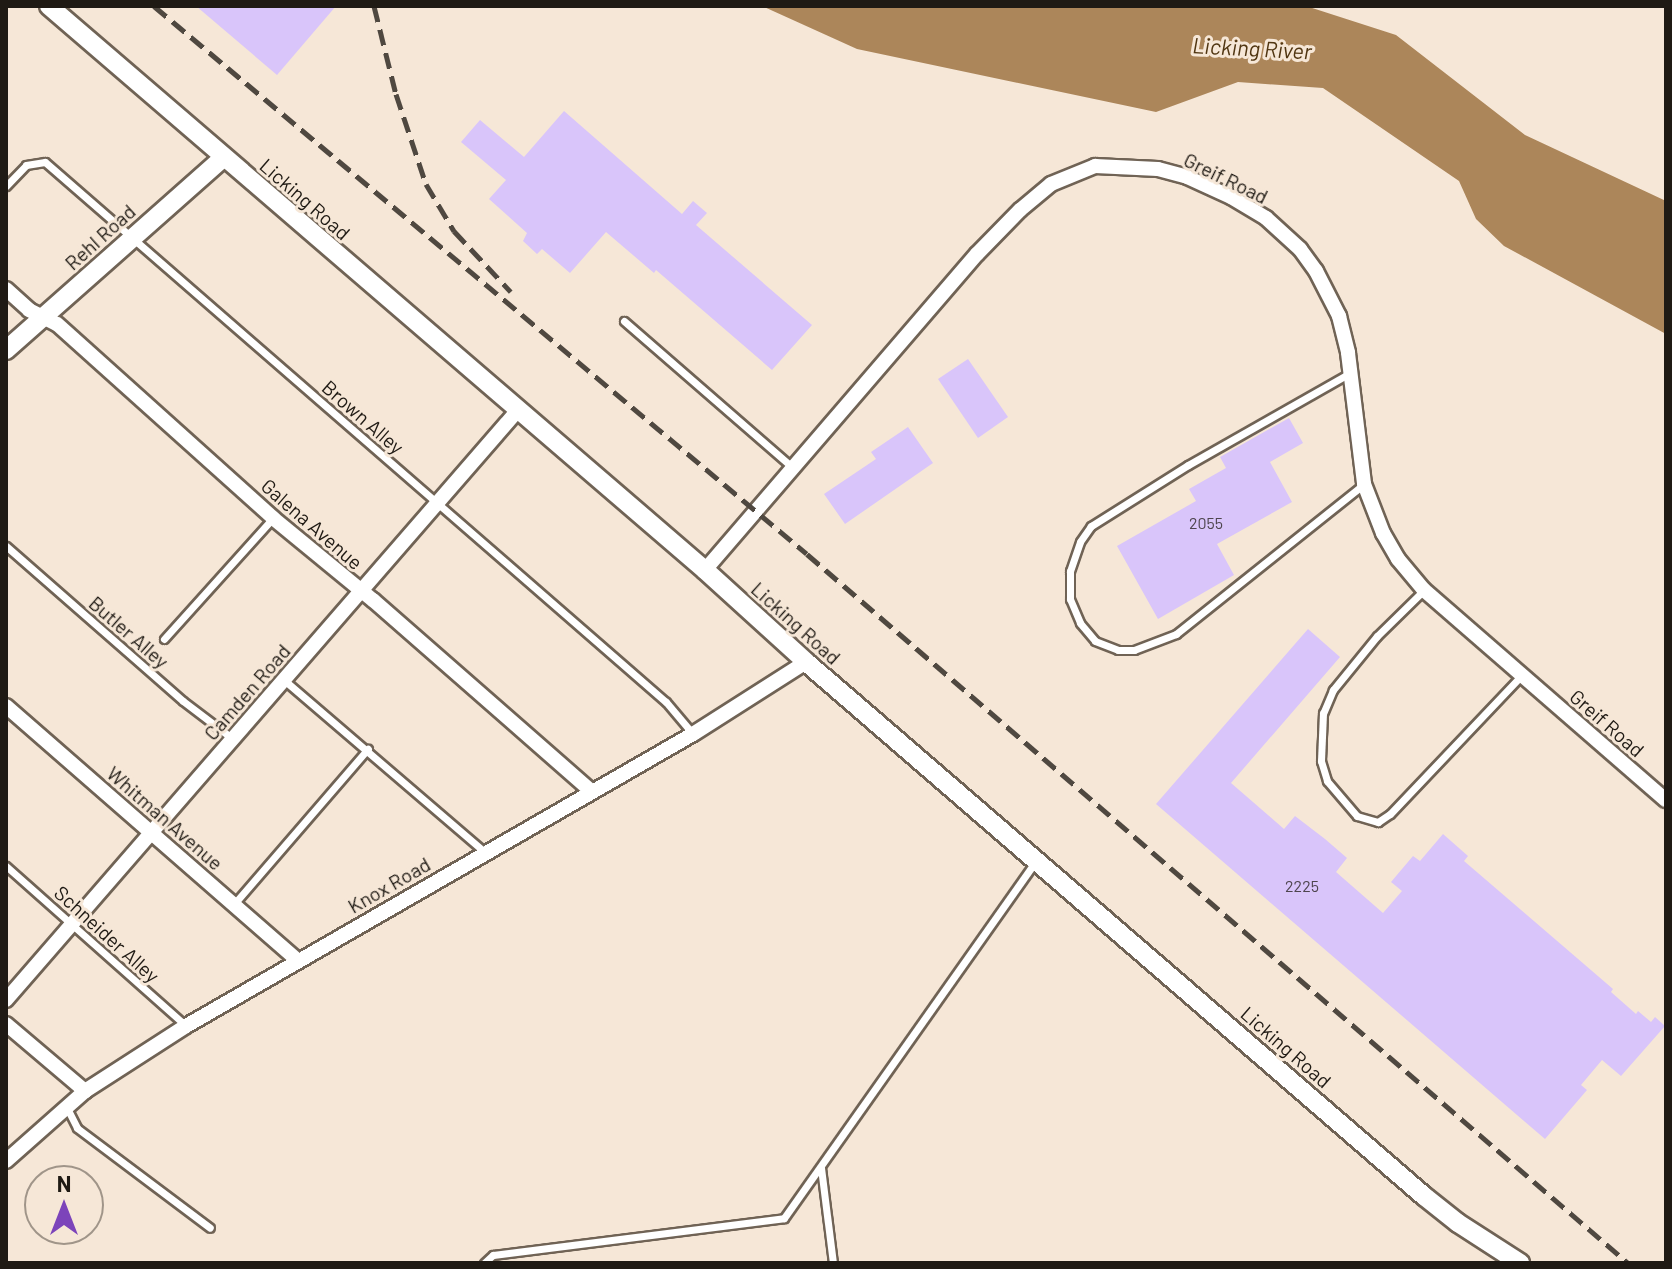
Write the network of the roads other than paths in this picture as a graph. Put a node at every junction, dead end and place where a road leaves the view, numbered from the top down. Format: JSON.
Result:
{"nodes":[{"id":1,"x":49,"y":6,"type":"edge"},
{"id":2,"x":223,"y":158,"type":"junction"},
{"id":3,"x":6,"y":186,"type":"edge"},
{"id":4,"x":132,"y":238,"type":"junction"},
{"id":5,"x":6,"y":289,"type":"edge"},
{"id":6,"x":43,"y":317,"type":"junction"},
{"id":7,"x":624,"y":321,"type":"dead end"},
{"id":8,"x":6,"y":350,"type":"edge"},
{"id":9,"x":1350,"y":373,"type":"junction"},
{"id":10,"x":518,"y":410,"type":"junction"},
{"id":11,"x":793,"y":468,"type":"junction"},
{"id":12,"x":1364,"y":484,"type":"junction"},
{"id":13,"x":437,"y":503,"type":"junction"},
{"id":14,"x":273,"y":518,"type":"junction"},
{"id":15,"x":6,"y":546,"type":"edge"},
{"id":16,"x":705,"y":570,"type":"junction"},
{"id":17,"x":1424,"y":590,"type":"junction"},
{"id":18,"x":360,"y":591,"type":"junction"},
{"id":19,"x":164,"y":639,"type":"dead end"},
{"id":20,"x":806,"y":662,"type":"junction"},
{"id":21,"x":1521,"y":676,"type":"junction"},
{"id":22,"x":284,"y":680,"type":"junction"},
{"id":23,"x":6,"y":706,"type":"edge"},
{"id":24,"x":693,"y":734,"type":"junction"},
{"id":25,"x":233,"y":739,"type":"junction"},
{"id":26,"x":368,"y":749,"type":"junction"},
{"id":27,"x":592,"y":792,"type":"junction"},
{"id":28,"x":1666,"y":800,"type":"edge"},
{"id":29,"x":153,"y":833,"type":"junction"},
{"id":30,"x":486,"y":853,"type":"junction"},
{"id":31,"x":1036,"y":860,"type":"junction"},
{"id":32,"x":6,"y":866,"type":"edge"},
{"id":33,"x":234,"y":904,"type":"junction"},
{"id":34,"x":74,"y":924,"type":"junction"},
{"id":35,"x":297,"y":960,"type":"junction"},
{"id":36,"x":6,"y":1000,"type":"edge"},
{"id":37,"x":6,"y":1024,"type":"edge"},
{"id":38,"x":186,"y":1026,"type":"junction"},
{"id":39,"x":85,"y":1091,"type":"junction"},
{"id":40,"x":67,"y":1108,"type":"junction"},
{"id":41,"x":6,"y":1161,"type":"edge"},
{"id":42,"x":821,"y":1168,"type":"junction"},
{"id":43,"x":210,"y":1228,"type":"dead end"},
{"id":44,"x":484,"y":1263,"type":"edge"},
{"id":45,"x":833,"y":1263,"type":"edge"},
{"id":46,"x":1520,"y":1263,"type":"edge"}],
"edges":[{"from":1,"to":2,"type":"street","name":"Licking Road"},
{"from":2,"to":4,"type":"street","name":"Rehl Road"},
{"from":2,"to":10,"type":"street","name":"Licking Road"},
{"from":3,"to":4,"type":"lane","name":"Brown Alley"},
{"from":4,"to":6,"type":"street","name":"Rehl Road"},
{"from":4,"to":13,"type":"lane","name":"Brown Alley"},
{"from":5,"to":6,"type":"street","name":"Galena Avenue"},
{"from":6,"to":8,"type":"street","name":"Rehl Road"},
{"from":6,"to":14,"type":"street","name":"Galena Avenue"},
{"from":7,"to":11,"type":"lane"},
{"from":9,"to":11,"type":"street","name":"Greif Road"},
{"from":9,"to":12,"type":"street","name":"Greif Road"},
{"from":9,"to":12,"type":"lane"},
{"from":10,"to":13,"type":"street","name":"Camden Road"},
{"from":10,"to":16,"type":"street","name":"Licking Road"},
{"from":11,"to":16,"type":"street","name":"Greif Road"},
{"from":12,"to":17,"type":"street","name":"Greif Road"},
{"from":13,"to":18,"type":"street","name":"Camden Road"},
{"from":13,"to":24,"type":"lane","name":"Brown Alley"},
{"from":14,"to":18,"type":"street","name":"Galena Avenue"},
{"from":14,"to":19,"type":"lane"},
{"from":15,"to":25,"type":"lane","name":"Butler Alley"},
{"from":16,"to":20,"type":"street","name":"Licking Road"},
{"from":17,"to":21,"type":"street","name":"Greif Road"},
{"from":17,"to":21,"type":"lane"},
{"from":18,"to":22,"type":"street","name":"Camden Road"},
{"from":18,"to":27,"type":"street","name":"Galena Avenue"},
{"from":20,"to":24,"type":"street","name":"Knox Road"},
{"from":20,"to":31,"type":"street","name":"Licking Road"},
{"from":21,"to":28,"type":"street","name":"Greif Road"},
{"from":22,"to":25,"type":"street","name":"Camden Road"},
{"from":22,"to":26,"type":"lane"},
{"from":23,"to":29,"type":"street","name":"Whitman Avenue"},
{"from":24,"to":27,"type":"street","name":"Knox Road"},
{"from":25,"to":29,"type":"street","name":"Camden Road"},
{"from":26,"to":30,"type":"lane"},
{"from":26,"to":33,"type":"lane"},
{"from":27,"to":30,"type":"street","name":"Knox Road"},
{"from":29,"to":33,"type":"street","name":"Whitman Avenue"},
{"from":29,"to":34,"type":"street","name":"Camden Road"},
{"from":30,"to":35,"type":"street","name":"Knox Road"},
{"from":31,"to":42,"type":"lane"},
{"from":31,"to":46,"type":"street","name":"Licking Road"},
{"from":32,"to":34,"type":"lane","name":"Schneider Alley"},
{"from":33,"to":35,"type":"street","name":"Whitman Avenue"},
{"from":34,"to":36,"type":"street","name":"Camden Road"},
{"from":34,"to":38,"type":"lane","name":"Schneider Alley"},
{"from":35,"to":38,"type":"street","name":"Knox Road"},
{"from":37,"to":39,"type":"street"},
{"from":38,"to":39,"type":"street","name":"Knox Road"},
{"from":39,"to":40,"type":"street","name":"Knox Road"},
{"from":40,"to":41,"type":"street","name":"Knox Road"},
{"from":40,"to":43,"type":"lane"},
{"from":42,"to":44,"type":"lane"},
{"from":42,"to":45,"type":"lane"}]}
